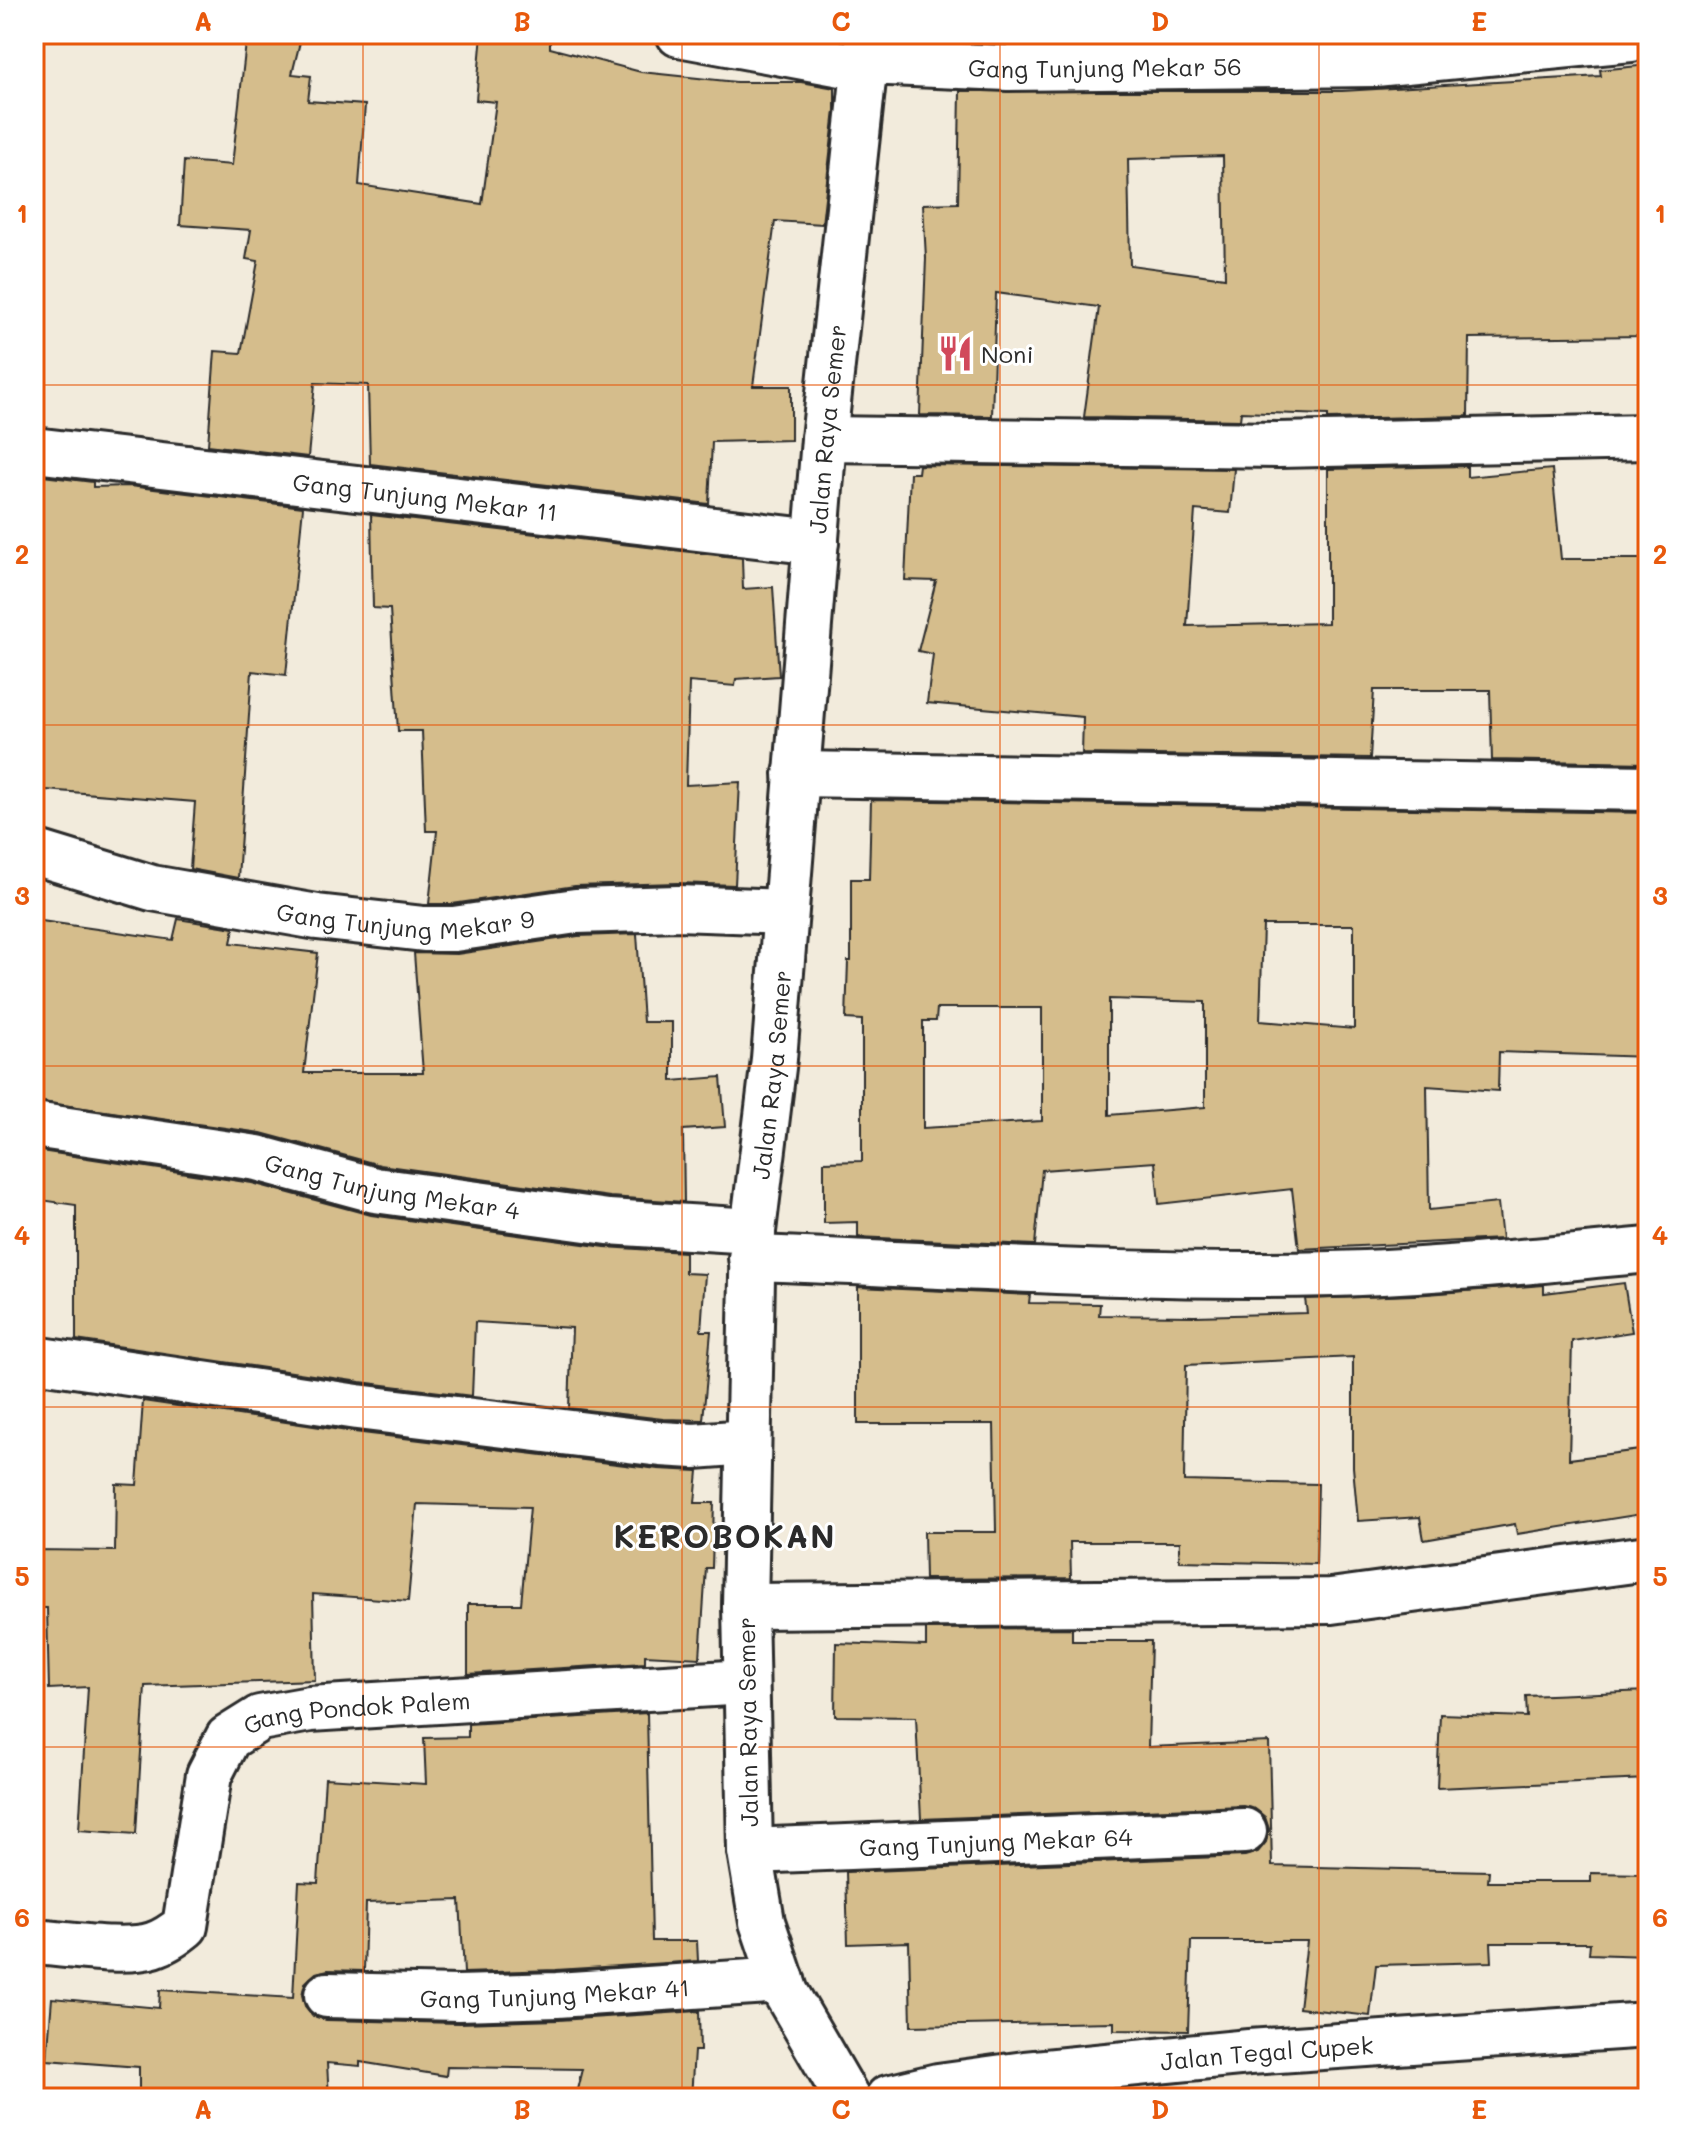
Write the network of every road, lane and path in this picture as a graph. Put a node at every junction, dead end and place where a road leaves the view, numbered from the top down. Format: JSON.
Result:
{"nodes":[{"id":1,"x":679,"y":34,"type":"edge"},
{"id":2,"x":1631,"y":39,"type":"dead end"},
{"id":3,"x":865,"y":54,"type":"edge"},
{"id":4,"x":1648,"y":437,"type":"edge"},
{"id":5,"x":824,"y":439,"type":"junction"},
{"id":6,"x":34,"y":450,"type":"edge"},
{"id":7,"x":816,"y":542,"type":"junction"},
{"id":8,"x":796,"y":774,"type":"junction"},
{"id":9,"x":1648,"y":788,"type":"edge"},
{"id":10,"x":34,"y":852,"type":"edge"},
{"id":11,"x":785,"y":912,"type":"junction"},
{"id":12,"x":34,"y":1125,"type":"edge"},
{"id":13,"x":752,"y":1245,"type":"junction"},
{"id":14,"x":1648,"y":1250,"type":"edge"},
{"id":15,"x":34,"y":1359,"type":"edge"},
{"id":16,"x":748,"y":1442,"type":"junction"},
{"id":17,"x":1648,"y":1558,"type":"edge"},
{"id":18,"x":745,"y":1606,"type":"junction"},
{"id":19,"x":745,"y":1682,"type":"junction"},
{"id":20,"x":1244,"y":1831,"type":"dead end"},
{"id":21,"x":750,"y":1851,"type":"junction"},
{"id":22,"x":34,"y":1942,"type":"edge"},
{"id":23,"x":782,"y":1980,"type":"junction"},
{"id":24,"x":327,"y":1995,"type":"dead end"},
{"id":25,"x":1648,"y":2025,"type":"edge"},
{"id":26,"x":847,"y":2098,"type":"edge"},
{"id":27,"x":888,"y":2098,"type":"edge"}],
"edges":[{"from":1,"to":3,"type":"street","name":"Gang Tunjung Mekar 56"},
{"from":2,"to":3,"type":"street","name":"Gang Tunjung Mekar 56"},
{"from":3,"to":5,"type":"street","name":"Jalan Raya Semer"},
{"from":4,"to":5,"type":"street"},
{"from":5,"to":7,"type":"street","name":"Jalan Raya Semer"},
{"from":6,"to":7,"type":"street","name":"Gang Tunjung Mekar 11"},
{"from":7,"to":8,"type":"street","name":"Jalan Raya Semer"},
{"from":8,"to":9,"type":"street"},
{"from":8,"to":11,"type":"street","name":"Jalan Raya Semer"},
{"from":10,"to":11,"type":"street","name":"Gang Tunjung Mekar 9"},
{"from":11,"to":13,"type":"street","name":"Jalan Raya Semer"},
{"from":12,"to":13,"type":"street","name":"Gang Tunjung Mekar 4"},
{"from":13,"to":14,"type":"street","name":"Gang Tunjung Mekar 4"},
{"from":13,"to":16,"type":"street","name":"Jalan Raya Semer"},
{"from":15,"to":16,"type":"street"},
{"from":16,"to":18,"type":"street","name":"Jalan Raya Semer"},
{"from":17,"to":18,"type":"street"},
{"from":18,"to":19,"type":"street","name":"Jalan Raya Semer"},
{"from":19,"to":21,"type":"street","name":"Jalan Raya Semer"},
{"from":19,"to":22,"type":"street","name":"Gang Pondok Palem"},
{"from":20,"to":21,"type":"street","name":"Gang Tunjung Mekar 64"},
{"from":21,"to":23,"type":"street","name":"Jalan Raya Semer"},
{"from":23,"to":24,"type":"street","name":"Gang Tunjung Mekar 41"},
{"from":23,"to":26,"type":"street","name":"Jalan Raya Semer"},
{"from":25,"to":27,"type":"street","name":"Jalan Tegal Cupek"}]}
